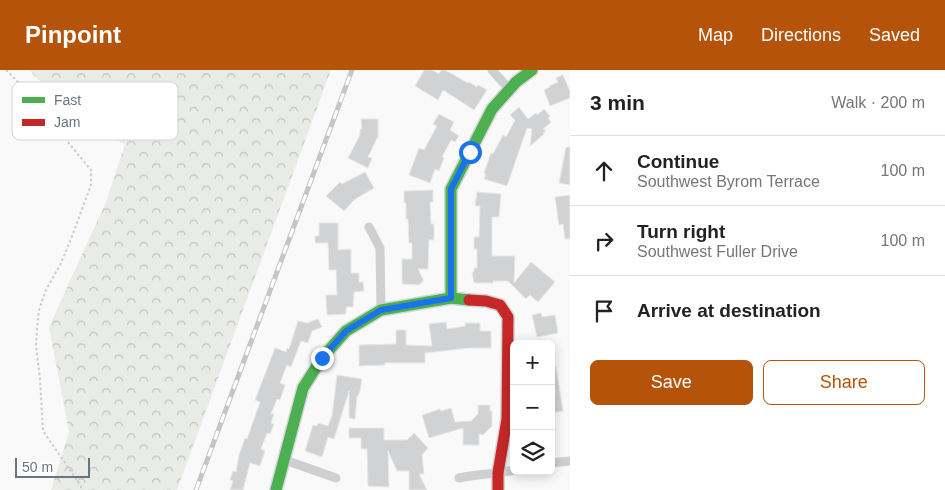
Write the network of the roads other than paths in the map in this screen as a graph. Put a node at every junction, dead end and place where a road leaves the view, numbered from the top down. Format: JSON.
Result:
{"nodes":[{"id":1,"x":492,"y":70,"type":"edge"},
{"id":2,"x":532,"y":70,"type":"edge"},
{"id":3,"x":509,"y":89,"type":"junction"},
{"id":4,"x":370,"y":227,"type":"dead end"},
{"id":5,"x":451,"y":298,"type":"junction"},
{"id":6,"x":381,"y":310,"type":"junction"},
{"id":7,"x":285,"y":460,"type":"junction"},
{"id":8,"x":570,"y":461,"type":"edge"},
{"id":9,"x":555,"y":463,"type":"edge"},
{"id":10,"x":510,"y":471,"type":"edge"},
{"id":11,"x":498,"y":474,"type":"junction"},
{"id":12,"x":336,"y":478,"type":"dead end"},
{"id":13,"x":459,"y":478,"type":"dead end"},
{"id":14,"x":276,"y":490,"type":"edge"},
{"id":15,"x":498,"y":490,"type":"edge"}],
"edges":[{"from":1,"to":3,"type":"street"},
{"from":2,"to":3,"type":"street"},
{"from":3,"to":5,"type":"street"},
{"from":4,"to":6,"type":"street"},
{"from":5,"to":6,"type":"street"},
{"from":5,"to":11,"type":"street"},
{"from":6,"to":7,"type":"street"},
{"from":7,"to":12,"type":"street"},
{"from":7,"to":14,"type":"street"},
{"from":8,"to":9,"type":"street"},
{"from":10,"to":11,"type":"street"},
{"from":11,"to":13,"type":"street"},
{"from":11,"to":15,"type":"street"}]}
